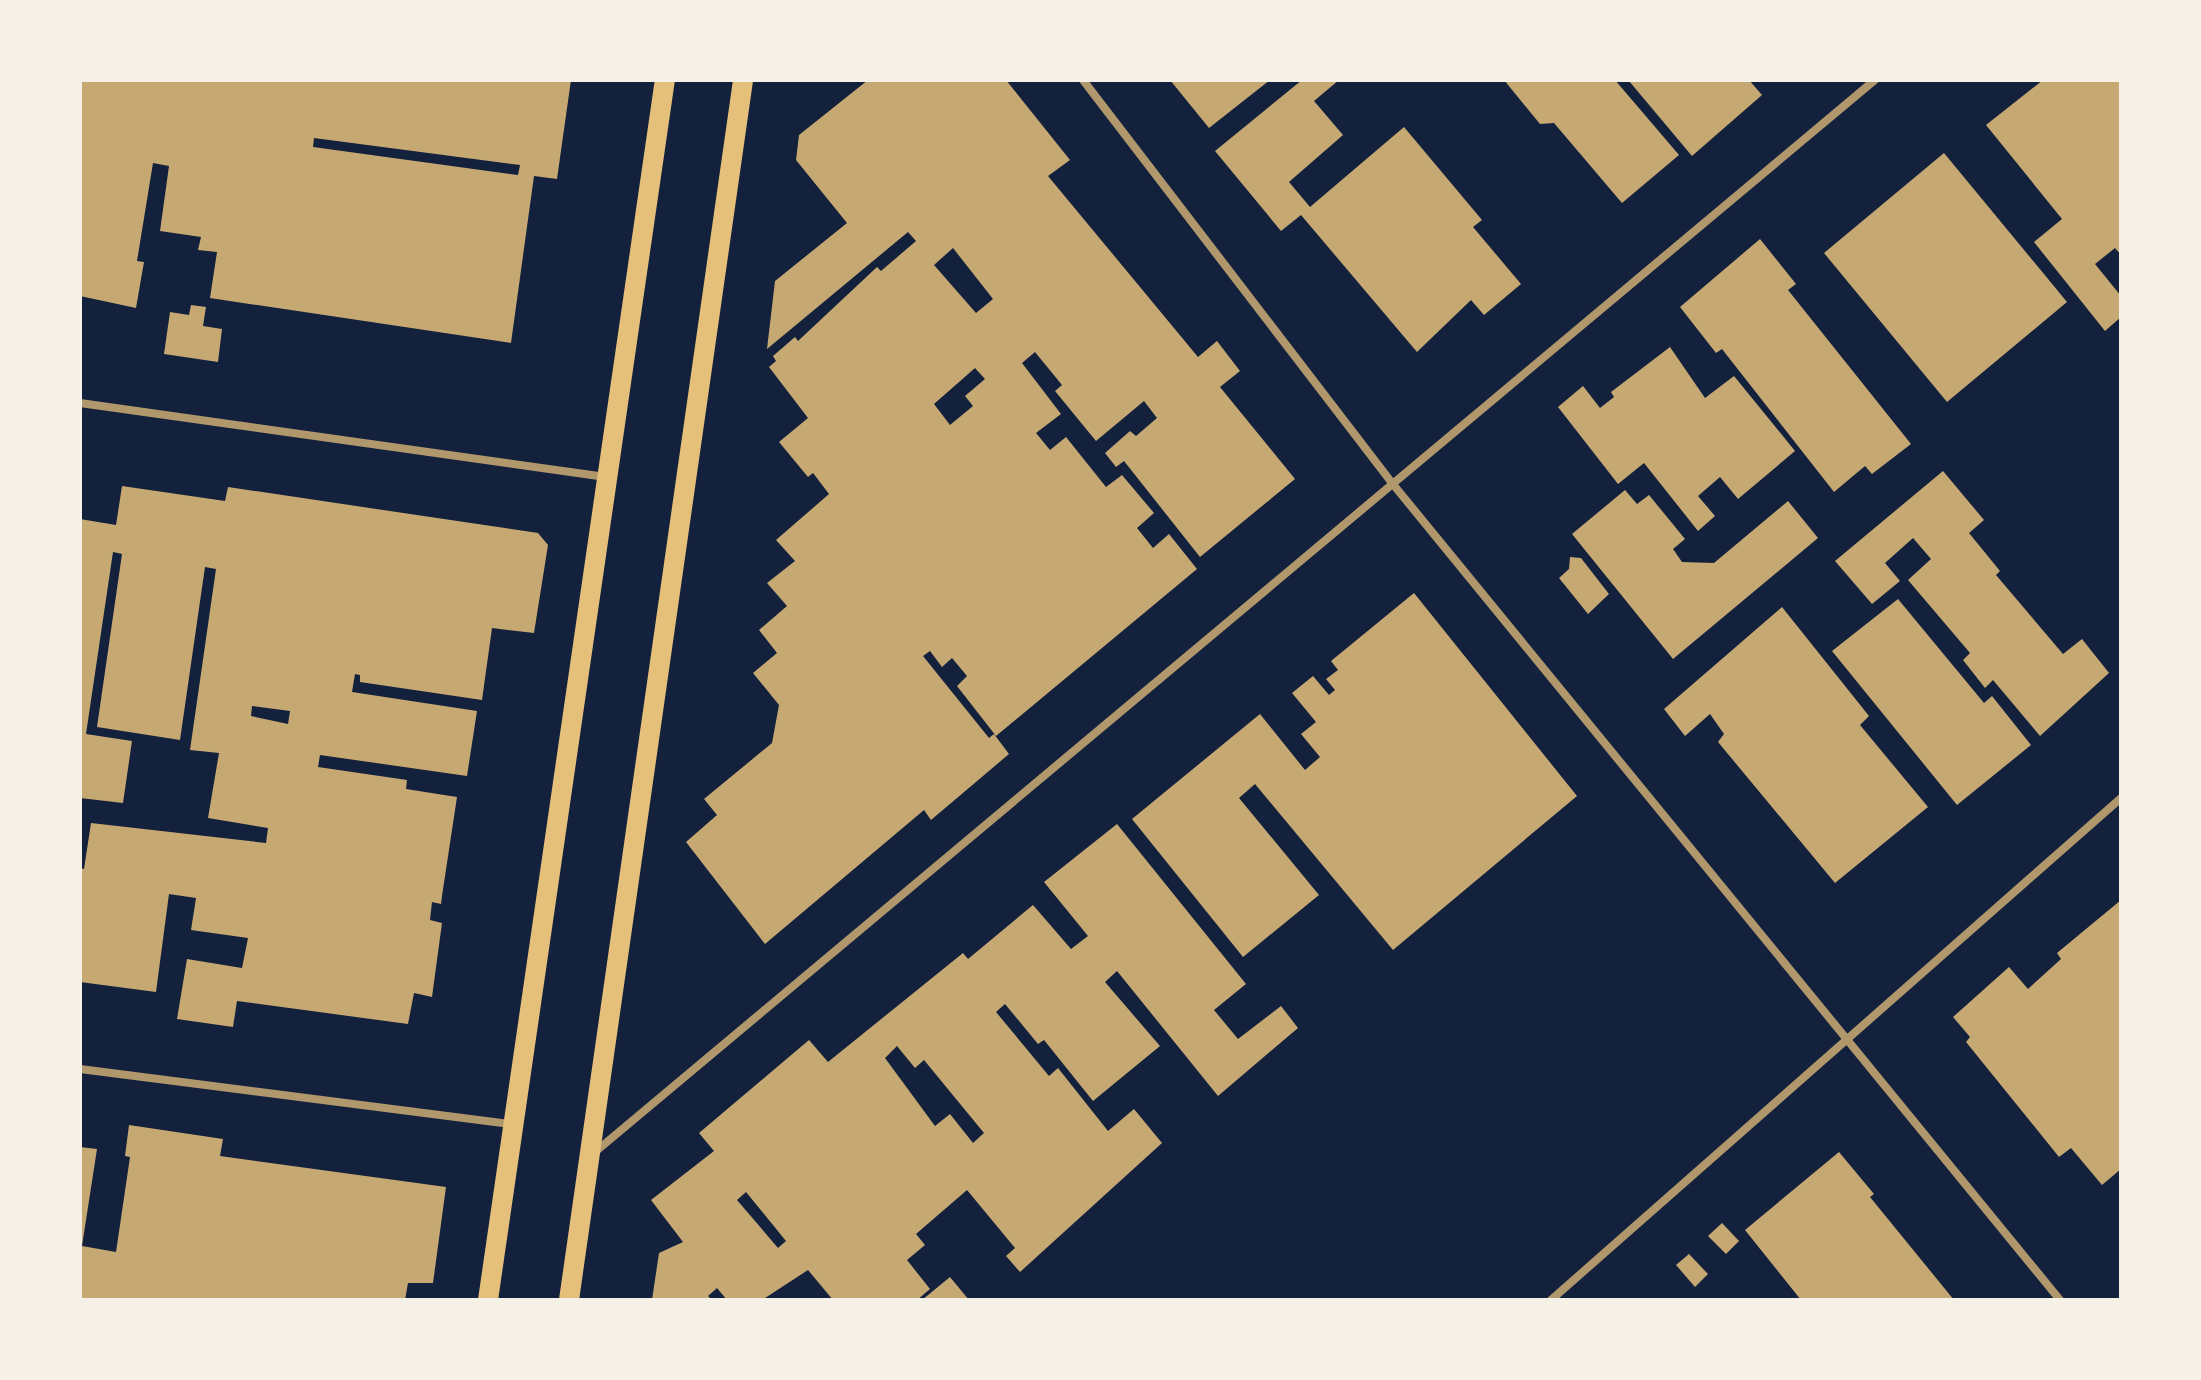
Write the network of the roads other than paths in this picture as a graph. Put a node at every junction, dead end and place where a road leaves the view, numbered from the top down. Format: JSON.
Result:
{"nodes":[{"id":1,"x":665,"y":80,"type":"edge"},
{"id":2,"x":1083,"y":80,"type":"edge"},
{"id":3,"x":1875,"y":80,"type":"edge"},
{"id":4,"x":744,"y":82,"type":"edge"},
{"id":5,"x":80,"y":403,"type":"edge"},
{"id":6,"x":610,"y":478,"type":"junction"},
{"id":7,"x":1392,"y":483,"type":"junction"},
{"id":8,"x":2121,"y":798,"type":"edge"},
{"id":9,"x":1848,"y":1041,"type":"junction"},
{"id":10,"x":80,"y":1069,"type":"edge"},
{"id":11,"x":513,"y":1124,"type":"junction"},
{"id":12,"x":588,"y":1158,"type":"junction"},
{"id":13,"x":488,"y":1300,"type":"edge"},
{"id":14,"x":569,"y":1300,"type":"edge"},
{"id":15,"x":1551,"y":1300,"type":"edge"},
{"id":16,"x":2060,"y":1300,"type":"edge"}],
"edges":[{"from":1,"to":6,"type":"main road"},
{"from":2,"to":7,"type":"street"},
{"from":3,"to":7,"type":"street"},
{"from":4,"to":12,"type":"main road"},
{"from":5,"to":6,"type":"street"},
{"from":6,"to":11,"type":"main road"},
{"from":7,"to":9,"type":"street"},
{"from":7,"to":12,"type":"street"},
{"from":8,"to":9,"type":"street"},
{"from":9,"to":15,"type":"street"},
{"from":9,"to":16,"type":"street"},
{"from":10,"to":11,"type":"street"},
{"from":11,"to":13,"type":"main road"},
{"from":12,"to":14,"type":"main road"}]}
